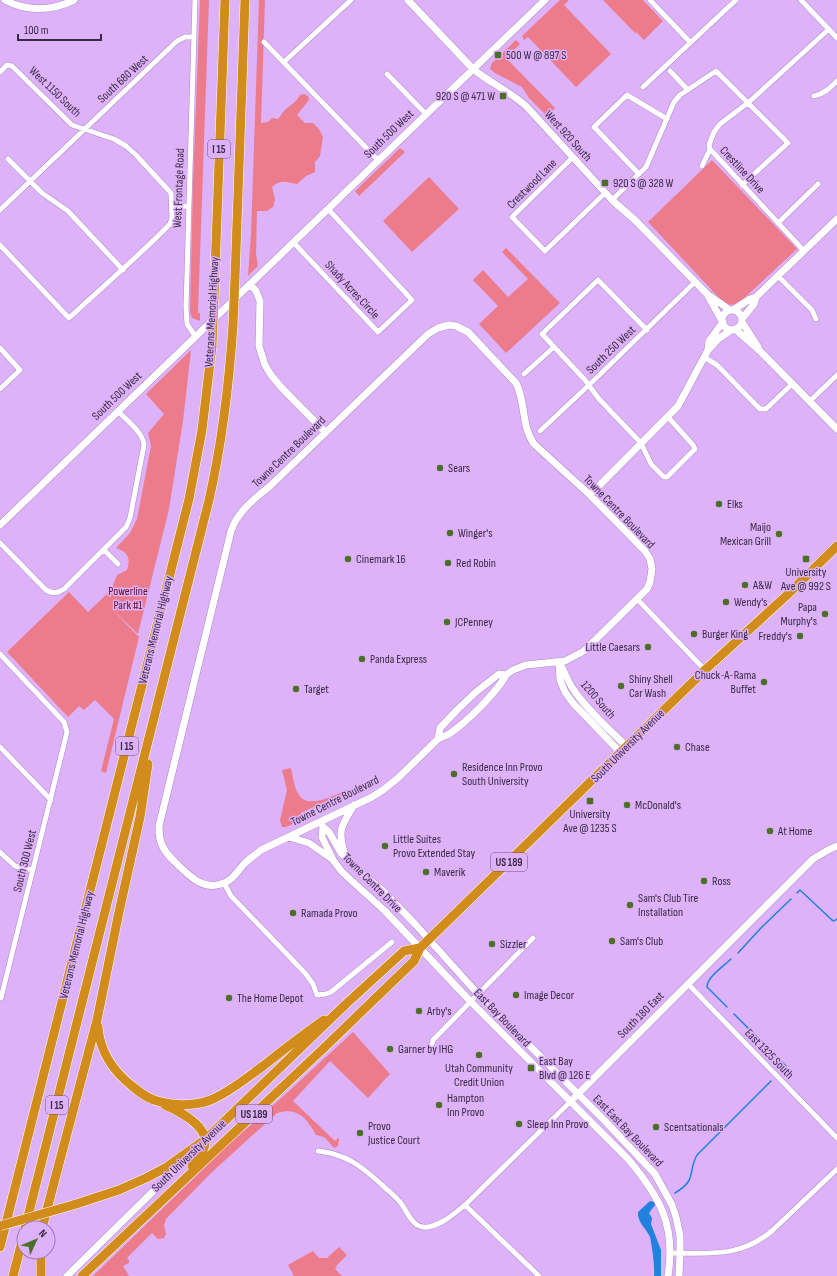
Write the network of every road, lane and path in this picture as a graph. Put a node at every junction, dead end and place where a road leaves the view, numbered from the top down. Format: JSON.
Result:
{"nodes":[{"id":1,"x":5,"y":0,"type":"edge"},
{"id":2,"x":74,"y":0,"type":"edge"},
{"id":3,"x":195,"y":0,"type":"edge"},
{"id":4,"x":225,"y":0,"type":"edge"},
{"id":5,"x":244,"y":0,"type":"edge"},
{"id":6,"x":351,"y":0,"type":"edge"},
{"id":7,"x":408,"y":0,"type":"edge"},
{"id":8,"x":545,"y":0,"type":"edge"},
{"id":9,"x":650,"y":0,"type":"edge"},
{"id":10,"x":736,"y":0,"type":"edge"},
{"id":11,"x":801,"y":0,"type":"edge"},
{"id":12,"x":829,"y":29,"type":"junction"},
{"id":13,"x":194,"y":38,"type":"junction"},
{"id":14,"x":837,"y":38,"type":"edge"},
{"id":15,"x":264,"y":42,"type":"dead end"},
{"id":16,"x":690,"y":42,"type":"junction"},
{"id":17,"x":284,"y":62,"type":"junction"},
{"id":18,"x":474,"y":69,"type":"junction"},
{"id":19,"x":670,"y":71,"type":"dead end"},
{"id":20,"x":0,"y":72,"type":"edge"},
{"id":21,"x":387,"y":74,"type":"dead end"},
{"id":22,"x":837,"y":81,"type":"edge"},
{"id":23,"x":643,"y":87,"type":"dead end"},
{"id":24,"x":688,"y":90,"type":"junction"},
{"id":25,"x":814,"y":96,"type":"dead end"},
{"id":26,"x":749,"y":102,"type":"junction"},
{"id":27,"x":426,"y":114,"type":"junction"},
{"id":28,"x":667,"y":119,"type":"junction"},
{"id":29,"x":84,"y":129,"type":"junction"},
{"id":30,"x":710,"y":149,"type":"junction"},
{"id":31,"x":572,"y":158,"type":"junction"},
{"id":32,"x":8,"y":159,"type":"dead end"},
{"id":33,"x":378,"y":160,"type":"junction"},
{"id":34,"x":702,"y":166,"type":"dead end"},
{"id":35,"x":639,"y":174,"type":"junction"},
{"id":36,"x":30,"y":181,"type":"junction"},
{"id":37,"x":818,"y":184,"type":"dead end"},
{"id":38,"x":742,"y":186,"type":"junction"},
{"id":39,"x":605,"y":193,"type":"junction"},
{"id":40,"x":612,"y":200,"type":"junction"},
{"id":41,"x":188,"y":206,"type":"junction"},
{"id":42,"x":172,"y":207,"type":"junction"},
{"id":43,"x":328,"y":209,"type":"junction"},
{"id":44,"x":0,"y":210,"type":"edge"},
{"id":45,"x":837,"y":220,"type":"edge"},
{"id":46,"x":778,"y":223,"type":"junction"},
{"id":47,"x":293,"y":242,"type":"junction"},
{"id":48,"x":0,"y":245,"type":"edge"},
{"id":49,"x":804,"y":251,"type":"junction"},
{"id":50,"x":123,"y":270,"type":"junction"},
{"id":51,"x":778,"y":276,"type":"junction"},
{"id":52,"x":695,"y":282,"type":"junction"},
{"id":53,"x":250,"y":284,"type":"junction"},
{"id":54,"x":707,"y":294,"type":"junction"},
{"id":55,"x":756,"y":297,"type":"junction"},
{"id":56,"x":732,"y":310,"type":"junction"},
{"id":57,"x":816,"y":319,"type":"dead end"},
{"id":58,"x":742,"y":320,"type":"junction"},
{"id":59,"x":723,"y":321,"type":"junction"},
{"id":60,"x":733,"y":329,"type":"junction"},
{"id":61,"x":647,"y":330,"type":"junction"},
{"id":62,"x":196,"y":336,"type":"junction"},
{"id":63,"x":554,"y":347,"type":"junction"},
{"id":64,"x":0,"y":348,"type":"edge"},
{"id":65,"x":760,"y":351,"type":"junction"},
{"id":66,"x":706,"y":353,"type":"junction"},
{"id":67,"x":524,"y":374,"type":"dead end"},
{"id":68,"x":837,"y":375,"type":"edge"},
{"id":69,"x":793,"y":383,"type":"junction"},
{"id":70,"x":589,"y":385,"type":"junction"},
{"id":71,"x":0,"y":389,"type":"edge"},
{"id":72,"x":810,"y":401,"type":"junction"},
{"id":73,"x":118,"y":411,"type":"junction"},
{"id":74,"x":668,"y":417,"type":"junction"},
{"id":75,"x":837,"y":429,"type":"edge"},
{"id":76,"x":540,"y":431,"type":"dead end"},
{"id":77,"x":325,"y":432,"type":"junction"},
{"id":78,"x":641,"y":444,"type":"junction"},
{"id":79,"x":590,"y":495,"type":"junction"},
{"id":80,"x":0,"y":525,"type":"edge"},
{"id":81,"x":0,"y":543,"type":"edge"},
{"id":82,"x":837,"y":546,"type":"edge"},
{"id":83,"x":104,"y":550,"type":"junction"},
{"id":84,"x":118,"y":564,"type":"dead end"},
{"id":85,"x":638,"y":600,"type":"junction"},
{"id":86,"x":0,"y":654,"type":"edge"},
{"id":87,"x":559,"y":662,"type":"junction"},
{"id":88,"x":705,"y":670,"type":"junction"},
{"id":89,"x":506,"y":674,"type":"junction"},
{"id":90,"x":158,"y":704,"type":"junction"},
{"id":91,"x":438,"y":739,"type":"junction"},
{"id":92,"x":0,"y":747,"type":"edge"},
{"id":93,"x":624,"y":750,"type":"junction"},
{"id":94,"x":51,"y":800,"type":"junction"},
{"id":95,"x":354,"y":805,"type":"junction"},
{"id":96,"x":322,"y":824,"type":"junction"},
{"id":97,"x":289,"y":837,"type":"junction"},
{"id":98,"x":837,"y":846,"type":"edge"},
{"id":99,"x":0,"y":852,"type":"edge"},
{"id":100,"x":347,"y":859,"type":"junction"},
{"id":101,"x":334,"y":860,"type":"junction"},
{"id":102,"x":33,"y":870,"type":"junction"},
{"id":103,"x":224,"y":882,"type":"junction"},
{"id":104,"x":533,"y":938,"type":"dead end"},
{"id":105,"x":429,"y":940,"type":"junction"},
{"id":106,"x":392,"y":942,"type":"dead end"},
{"id":107,"x":420,"y":948,"type":"junction"},
{"id":108,"x":688,"y":984,"type":"junction"},
{"id":109,"x":478,"y":994,"type":"junction"},
{"id":110,"x":0,"y":998,"type":"edge"},
{"id":111,"x":471,"y":1002,"type":"junction"},
{"id":112,"x":346,"y":1004,"type":"junction"},
{"id":113,"x":97,"y":1020,"type":"junction"},
{"id":114,"x":431,"y":1049,"type":"dead end"},
{"id":115,"x":577,"y":1095,"type":"junction"},
{"id":116,"x":160,"y":1102,"type":"junction"},
{"id":117,"x":570,"y":1102,"type":"junction"},
{"id":118,"x":837,"y":1138,"type":"edge"},
{"id":119,"x":206,"y":1140,"type":"junction"},
{"id":120,"x":318,"y":1151,"type":"dead end"},
{"id":121,"x":837,"y":1169,"type":"edge"},
{"id":122,"x":178,"y":1185,"type":"junction"},
{"id":123,"x":465,"y":1205,"type":"junction"},
{"id":124,"x":28,"y":1220,"type":"edge"},
{"id":125,"x":44,"y":1220,"type":"edge"},
{"id":126,"x":0,"y":1226,"type":"edge"},
{"id":127,"x":0,"y":1247,"type":"edge"},
{"id":128,"x":670,"y":1253,"type":"junction"},
{"id":129,"x":680,"y":1253,"type":"junction"},
{"id":130,"x":17,"y":1260,"type":"edge"},
{"id":131,"x":41,"y":1260,"type":"edge"},
{"id":132,"x":69,"y":1274,"type":"edge"},
{"id":133,"x":12,"y":1276,"type":"edge"},
{"id":134,"x":41,"y":1276,"type":"edge"},
{"id":135,"x":82,"y":1276,"type":"edge"},
{"id":136,"x":539,"y":1276,"type":"edge"},
{"id":137,"x":668,"y":1276,"type":"edge"},
{"id":138,"x":679,"y":1276,"type":"edge"}],
"edges":[{"from":1,"to":2,"type":"street"},
{"from":3,"to":13,"type":"street","name":"West Frontage Road"},
{"from":4,"to":127,"type":"highway","name":"Veterans Memorial Highway","number":"I 15","bridge":true},
{"from":5,"to":90,"type":"highway","name":"Veterans Memorial Highway","number":"I 15","bridge":true},
{"from":6,"to":17,"type":"street"},
{"from":7,"to":18,"type":"street","name":"West 920 South"},
{"from":8,"to":18,"type":"street","name":"South 500 West"},
{"from":9,"to":16,"type":"street"},
{"from":10,"to":16,"type":"street"},
{"from":11,"to":12,"type":"street"},
{"from":12,"to":14,"type":"street"},
{"from":12,"to":26,"type":"street","name":"Crestline Drive"},
{"from":13,"to":29,"type":"street","name":"South 680 West"},
{"from":13,"to":41,"type":"street","name":"West Frontage Road"},
{"from":15,"to":17,"type":"street"},
{"from":16,"to":23,"type":"street"},
{"from":17,"to":33,"type":"street"},
{"from":18,"to":27,"type":"street","name":"South 500 West"},
{"from":18,"to":31,"type":"street","name":"West 920 South"},
{"from":19,"to":24,"type":"street"},
{"from":20,"to":29,"type":"street","name":"West 1150 South"},
{"from":21,"to":27,"type":"street"},
{"from":22,"to":25,"type":"street"},
{"from":24,"to":26,"type":"street"},
{"from":24,"to":28,"type":"street"},
{"from":26,"to":30,"type":"street","name":"Crestline Drive"},
{"from":26,"to":38,"type":"street"},
{"from":27,"to":33,"type":"street","name":"South 500 West"},
{"from":28,"to":35,"type":"street"},
{"from":28,"to":35,"type":"street"},
{"from":29,"to":36,"type":"street","name":"South 680 West"},
{"from":29,"to":42,"type":"street","name":"West 1150 South"},
{"from":30,"to":34,"type":"street"},
{"from":30,"to":38,"type":"street","name":"Crestline Drive"},
{"from":31,"to":39,"type":"street","name":"West 920 South"},
{"from":31,"to":39,"type":"street","name":"Crestwood Lane"},
{"from":32,"to":36,"type":"street"},
{"from":33,"to":43,"type":"street","name":"South 500 West"},
{"from":35,"to":40,"type":"street"},
{"from":36,"to":44,"type":"street","name":"South 680 West"},
{"from":36,"to":50,"type":"street"},
{"from":37,"to":46,"type":"street"},
{"from":38,"to":46,"type":"street","name":"Crestline Drive"},
{"from":39,"to":40,"type":"street","name":"West 920 South"},
{"from":40,"to":52,"type":"street","name":"West 920 South"},
{"from":41,"to":42,"type":"street"},
{"from":41,"to":62,"type":"street","name":"West Frontage Road"},
{"from":42,"to":50,"type":"street"},
{"from":43,"to":47,"type":"street","name":"South 500 West"},
{"from":43,"to":47,"type":"street","name":"Shady Acres Circle"},
{"from":45,"to":49,"type":"street"},
{"from":46,"to":49,"type":"street","name":"Crestline Drive"},
{"from":47,"to":53,"type":"street","name":"South 500 West"},
{"from":48,"to":50,"type":"street"},
{"from":49,"to":51,"type":"street"},
{"from":51,"to":55,"type":"street"},
{"from":51,"to":57,"type":"street"},
{"from":52,"to":54,"type":"street","name":"West 920 South"},
{"from":52,"to":61,"type":"street","name":"South 250 West"},
{"from":53,"to":62,"type":"street","name":"South 500 West"},
{"from":53,"to":77,"type":"street"},
{"from":54,"to":56,"type":"street","name":"West 920 South"},
{"from":54,"to":59,"type":"street","name":"West 920 South"},
{"from":55,"to":56,"type":"street"},
{"from":55,"to":58,"type":"street"},
{"from":56,"to":58,"type":"street"},
{"from":56,"to":59,"type":"street"},
{"from":58,"to":60,"type":"street"},
{"from":58,"to":65,"type":"street"},
{"from":59,"to":60,"type":"street"},
{"from":59,"to":66,"type":"street"},
{"from":60,"to":65,"type":"street"},
{"from":60,"to":66,"type":"street"},
{"from":61,"to":63,"type":"street"},
{"from":61,"to":70,"type":"street","name":"South 250 West"},
{"from":62,"to":73,"type":"street","name":"South 500 West"},
{"from":63,"to":67,"type":"street"},
{"from":63,"to":70,"type":"street"},
{"from":64,"to":71,"type":"street"},
{"from":65,"to":69,"type":"street"},
{"from":66,"to":69,"type":"street"},
{"from":66,"to":74,"type":"street"},
{"from":68,"to":72,"type":"street"},
{"from":69,"to":72,"type":"street"},
{"from":70,"to":76,"type":"street","name":"South 250 West"},
{"from":70,"to":78,"type":"street"},
{"from":72,"to":75,"type":"street"},
{"from":73,"to":80,"type":"street","name":"South 500 West"},
{"from":73,"to":83,"type":"street"},
{"from":74,"to":78,"type":"street"},
{"from":74,"to":78,"type":"street"},
{"from":77,"to":79,"type":"street","name":"Towne Centre Boulevard"},
{"from":77,"to":103,"type":"street","name":"Towne Centre Boulevard"},
{"from":78,"to":79,"type":"street"},
{"from":79,"to":85,"type":"street","name":"Towne Centre Boulevard"},
{"from":81,"to":83,"type":"street"},
{"from":82,"to":88,"type":"highway","name":"South University Avenue","number":"US 189"},
{"from":83,"to":84,"type":"street"},
{"from":85,"to":87,"type":"street","name":"Towne Centre Boulevard"},
{"from":85,"to":88,"type":"street"},
{"from":86,"to":94,"type":"street","name":"South 300 West"},
{"from":87,"to":89,"type":"street","name":"Towne Centre Boulevard"},
{"from":87,"to":93,"type":"street","name":"1200 South"},
{"from":87,"to":93,"type":"street","name":"1200 South"},
{"from":88,"to":93,"type":"highway","name":"South University Avenue","number":"US 189"},
{"from":89,"to":91,"type":"street"},
{"from":89,"to":91,"type":"street","name":"Towne Centre Boulevard"},
{"from":90,"to":113,"type":"highway"},
{"from":90,"to":124,"type":"highway","name":"Veterans Memorial Highway","number":"I 15"},
{"from":91,"to":95,"type":"street","name":"Towne Centre Boulevard"},
{"from":92,"to":94,"type":"street"},
{"from":93,"to":105,"type":"highway","name":"South University Avenue","number":"US 189"},
{"from":94,"to":102,"type":"street","name":"South 300 West"},
{"from":95,"to":96,"type":"street","name":"Towne Centre Boulevard"},
{"from":95,"to":100,"type":"street"},
{"from":96,"to":97,"type":"street","name":"Towne Centre Boulevard"},
{"from":96,"to":100,"type":"street","name":"Towne Centre Drive"},
{"from":96,"to":101,"type":"street","name":"Towne Centre Drive"},
{"from":97,"to":101,"type":"street"},
{"from":97,"to":103,"type":"street","name":"Towne Centre Boulevard"},
{"from":98,"to":108,"type":"street","name":"South 180 East"},
{"from":99,"to":102,"type":"street"},
{"from":100,"to":105,"type":"street","name":"Towne Centre Drive"},
{"from":101,"to":107,"type":"street","name":"Towne Centre Drive"},
{"from":102,"to":110,"type":"street","name":"South 300 West"},
{"from":103,"to":106,"type":"street"},
{"from":104,"to":109,"type":"street"},
{"from":105,"to":107,"type":"highway","name":"South University Avenue","number":"US 189"},
{"from":105,"to":109,"type":"street","name":"East Bay Boulevard"},
{"from":107,"to":111,"type":"street","name":"East Bay Boulevard"},
{"from":107,"to":112,"type":"highway","name":"South University Avenue","number":"US 189"},
{"from":107,"to":122,"type":"highway","name":"South University Avenue","number":"US 189"},
{"from":108,"to":115,"type":"street","name":"South 180 East"},
{"from":108,"to":118,"type":"street","name":"East 1325 South"},
{"from":109,"to":111,"type":"street"},
{"from":109,"to":115,"type":"street","name":"East Bay Boulevard"},
{"from":111,"to":114,"type":"street"},
{"from":111,"to":117,"type":"street","name":"East Bay Boulevard"},
{"from":112,"to":116,"type":"highway"},
{"from":112,"to":119,"type":"highway","name":"South University Avenue","number":"US 189"},
{"from":113,"to":116,"type":"highway"},
{"from":113,"to":125,"type":"highway"},
{"from":115,"to":117,"type":"street","name":"South 180 East"},
{"from":115,"to":129,"type":"street","name":"East East Bay Boulevard"},
{"from":116,"to":119,"type":"highway"},
{"from":117,"to":123,"type":"street","name":"South 180 East"},
{"from":117,"to":128,"type":"street","name":"East East Bay Boulevard"},
{"from":119,"to":122,"type":"highway"},
{"from":119,"to":126,"type":"highway","number":"US 189","bridge":true},
{"from":119,"to":132,"type":"street","name":"South University Avenue"},
{"from":120,"to":123,"type":"street","name":"South 180 East"},
{"from":121,"to":129,"type":"street"},
{"from":122,"to":135,"type":"highway","name":"South University Avenue","number":"US 189"},
{"from":123,"to":136,"type":"street"},
{"from":128,"to":129,"type":"street"},
{"from":128,"to":137,"type":"street"},
{"from":129,"to":138,"type":"street"},
{"from":130,"to":133,"type":"highway"},
{"from":131,"to":134,"type":"highway"}]}
